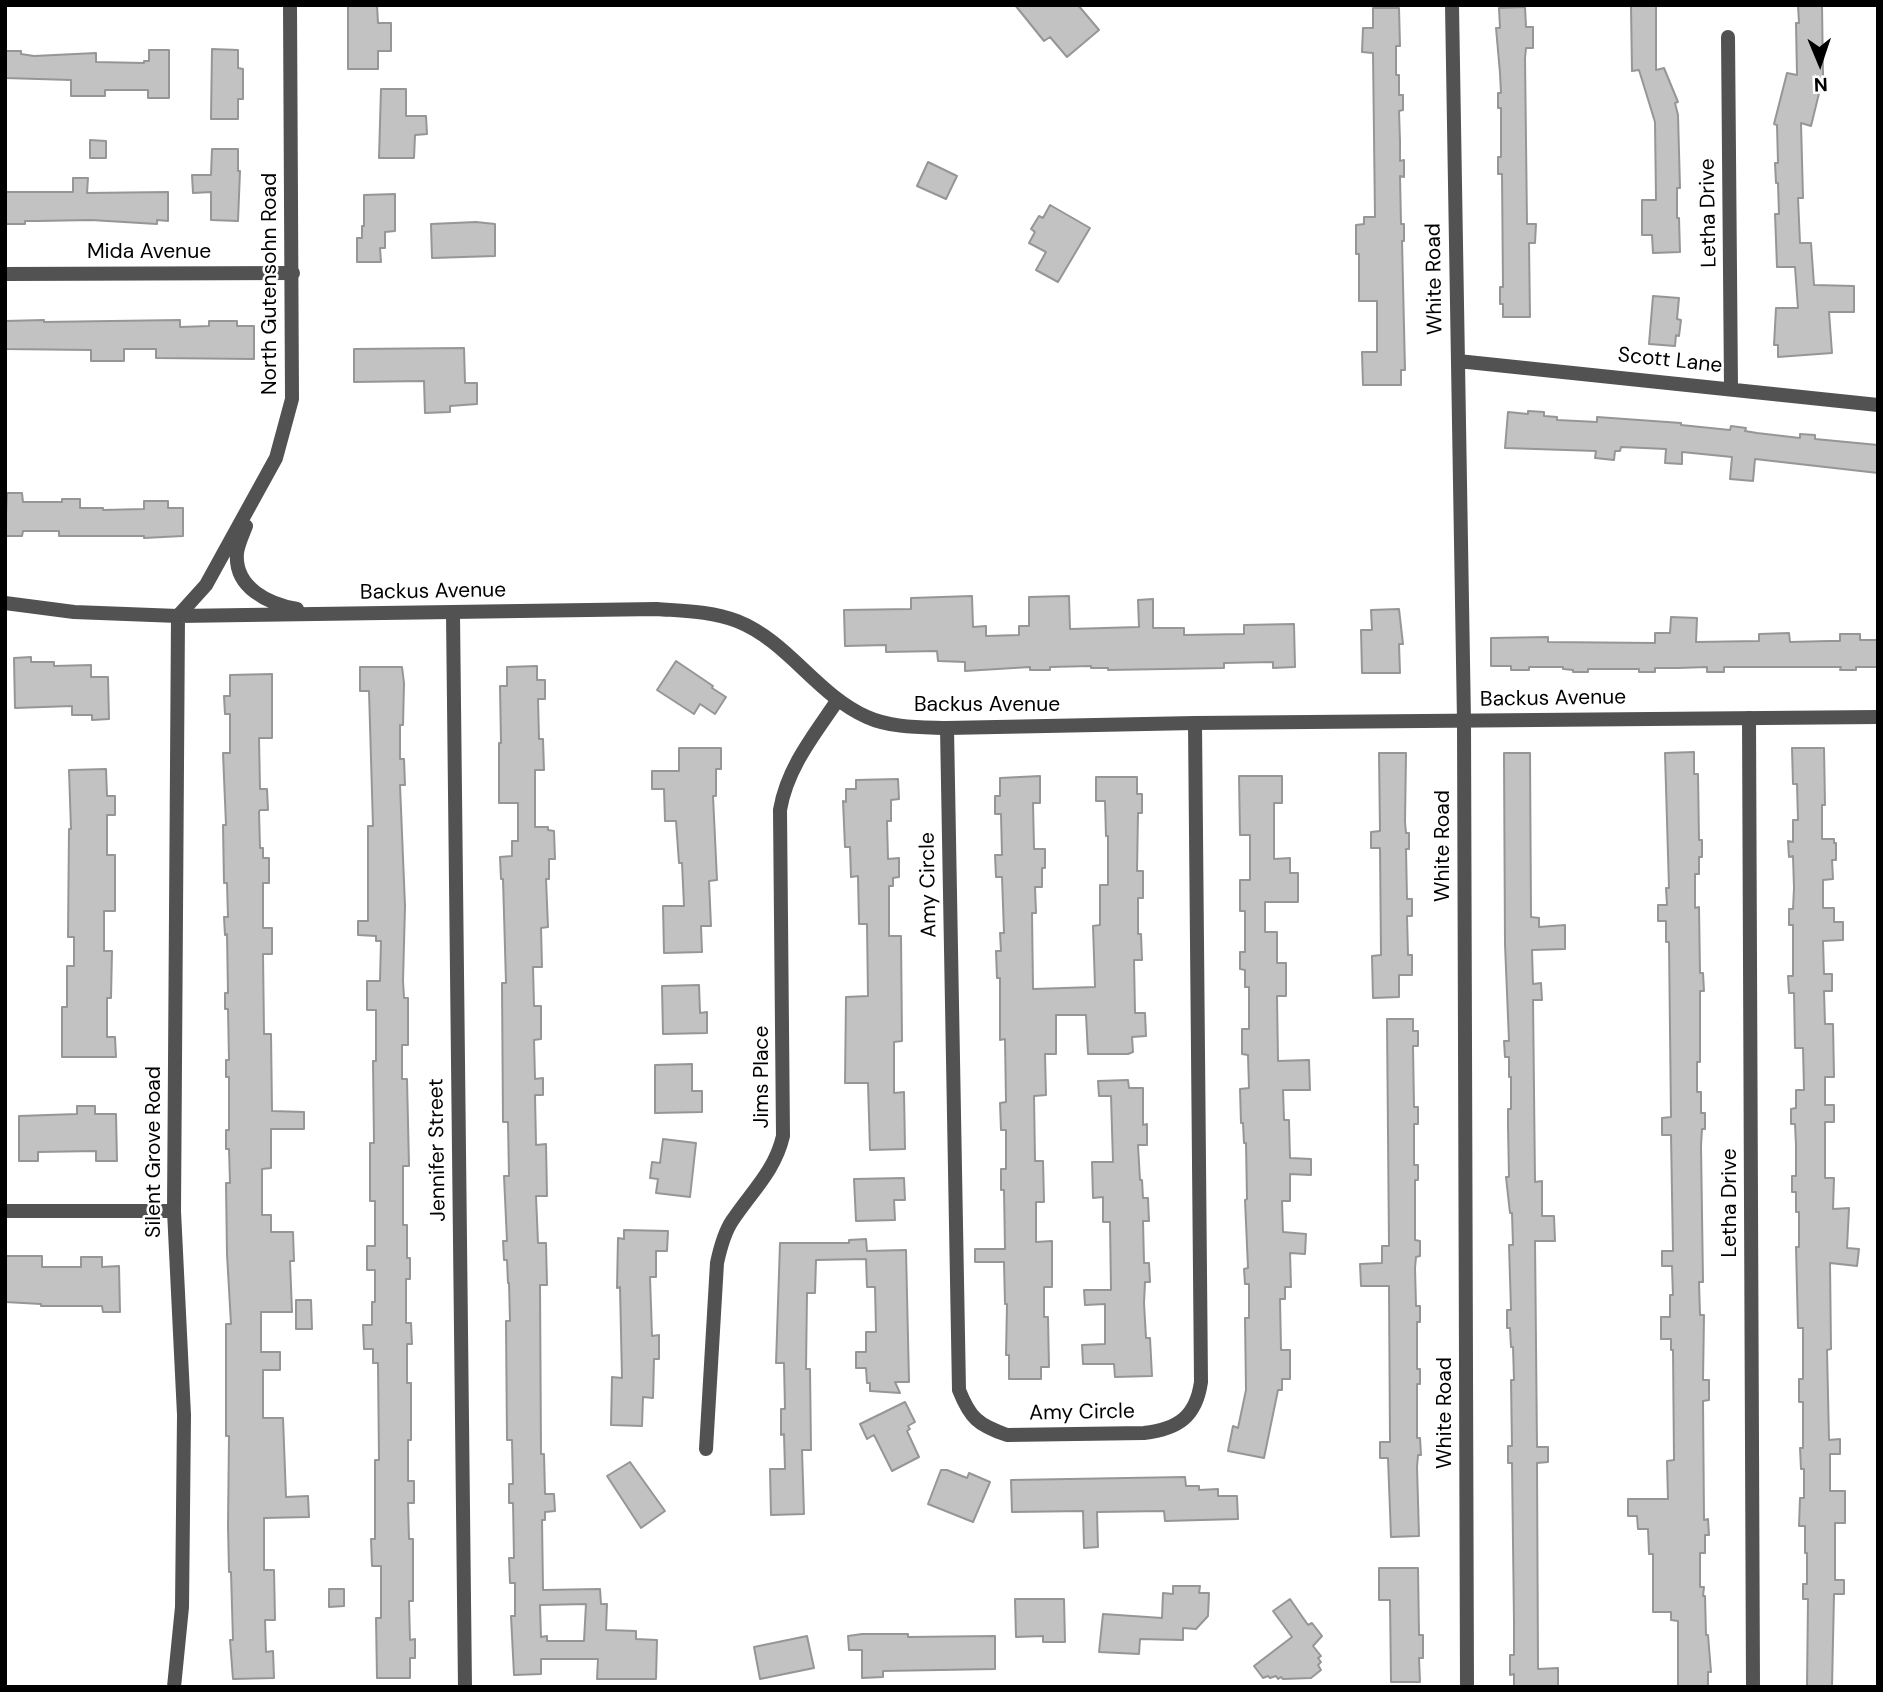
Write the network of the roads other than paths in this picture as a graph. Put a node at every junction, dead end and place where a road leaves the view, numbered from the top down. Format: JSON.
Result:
{"nodes":[{"id":1,"x":290,"y":5,"type":"edge"},
{"id":2,"x":1452,"y":5,"type":"edge"},
{"id":3,"x":1728,"y":37,"type":"dead end"},
{"id":4,"x":293,"y":273,"type":"junction"},
{"id":5,"x":5,"y":274,"type":"edge"},
{"id":6,"x":1458,"y":361,"type":"junction"},
{"id":7,"x":1731,"y":388,"type":"junction"},
{"id":8,"x":1878,"y":405,"type":"edge"},
{"id":9,"x":253,"y":501,"type":"junction"},
{"id":10,"x":5,"y":603,"type":"edge"},
{"id":11,"x":332,"y":614,"type":"junction"},
{"id":12,"x":453,"y":614,"type":"junction"},
{"id":13,"x":178,"y":616,"type":"junction"},
{"id":14,"x":837,"y":701,"type":"junction"},
{"id":15,"x":1878,"y":717,"type":"edge"},
{"id":16,"x":1749,"y":718,"type":"junction"},
{"id":17,"x":1464,"y":721,"type":"junction"},
{"id":18,"x":1195,"y":723,"type":"junction"},
{"id":19,"x":947,"y":729,"type":"junction"},
{"id":20,"x":5,"y":1211,"type":"edge"},
{"id":21,"x":174,"y":1211,"type":"junction"},
{"id":22,"x":706,"y":1449,"type":"dead end"},
{"id":23,"x":174,"y":1687,"type":"edge"},
{"id":24,"x":465,"y":1687,"type":"edge"},
{"id":25,"x":1467,"y":1687,"type":"edge"},
{"id":26,"x":1753,"y":1687,"type":"edge"}],
"edges":[{"from":1,"to":4,"type":"street","name":"North Gutensohn Road"},
{"from":2,"to":6,"type":"street","name":"White Road"},
{"from":3,"to":7,"type":"street","name":"Letha Drive"},
{"from":4,"to":5,"type":"street","name":"Mida Avenue"},
{"from":4,"to":9,"type":"street","name":"North Gutensohn Road"},
{"from":6,"to":7,"type":"street","name":"Scott Lane"},
{"from":6,"to":17,"type":"street","name":"White Road"},
{"from":7,"to":8,"type":"street","name":"Scott Lane"},
{"from":9,"to":11,"type":"street"},
{"from":9,"to":13,"type":"street","name":"North Gutensohn Road"},
{"from":10,"to":13,"type":"street","name":"Backus Avenue"},
{"from":11,"to":12,"type":"street","name":"Backus Avenue"},
{"from":11,"to":13,"type":"street","name":"Backus Avenue"},
{"from":12,"to":14,"type":"street","name":"Backus Avenue"},
{"from":12,"to":24,"type":"street","name":"Jennifer Street"},
{"from":13,"to":21,"type":"street","name":"Silent Grove Road"},
{"from":14,"to":19,"type":"street","name":"Backus Avenue"},
{"from":14,"to":22,"type":"street","name":"Jims Place"},
{"from":15,"to":16,"type":"street","name":"Backus Avenue"},
{"from":16,"to":17,"type":"street","name":"Backus Avenue"},
{"from":16,"to":26,"type":"street","name":"Letha Drive"},
{"from":17,"to":18,"type":"street","name":"Backus Avenue"},
{"from":17,"to":25,"type":"street","name":"White Road"},
{"from":18,"to":19,"type":"street","name":"Backus Avenue"},
{"from":18,"to":19,"type":"street","name":"Amy Circle"},
{"from":20,"to":21,"type":"street"},
{"from":21,"to":23,"type":"street","name":"Silent Grove Road"}]}
